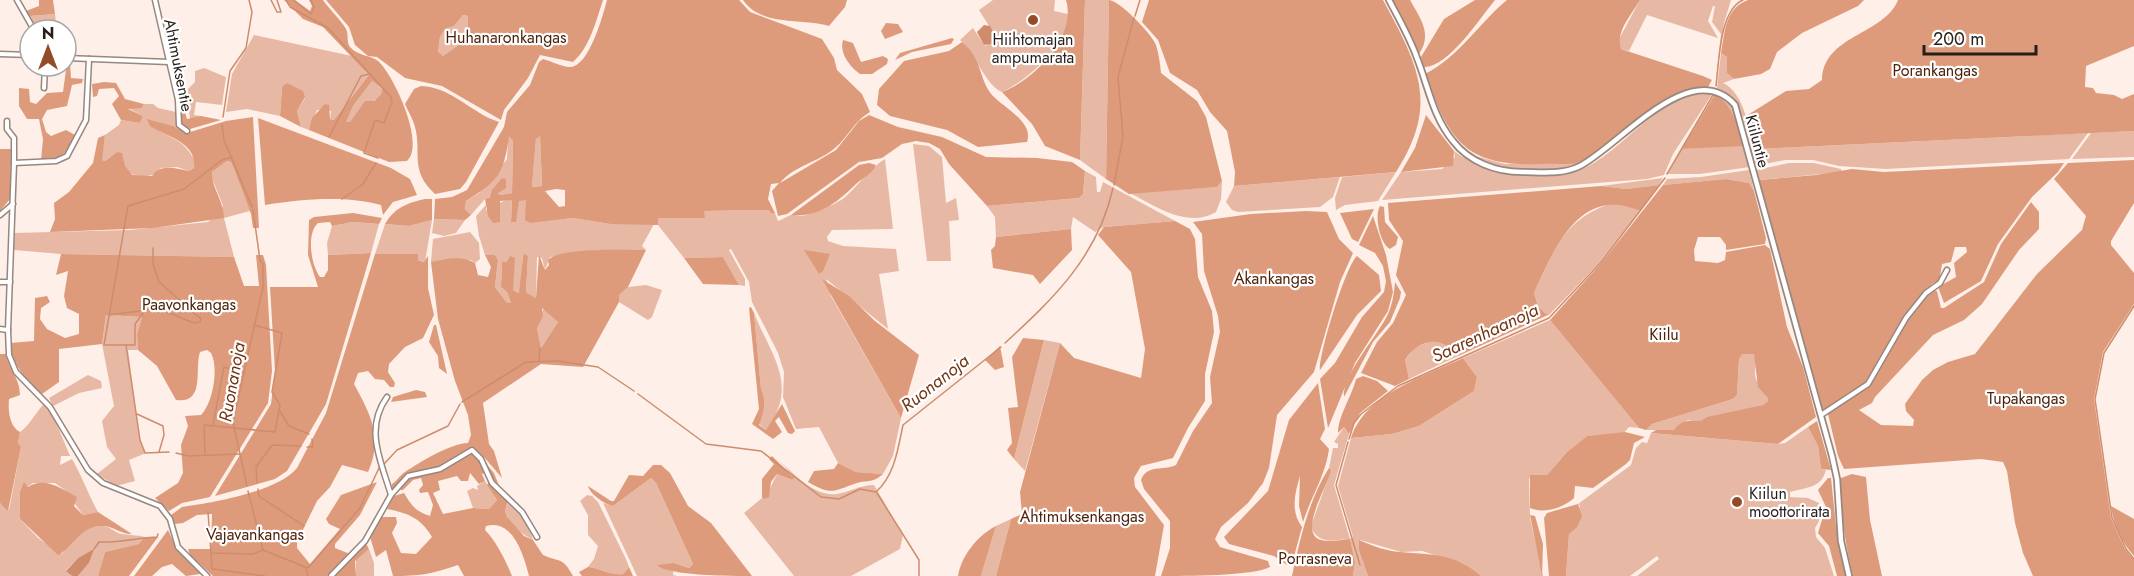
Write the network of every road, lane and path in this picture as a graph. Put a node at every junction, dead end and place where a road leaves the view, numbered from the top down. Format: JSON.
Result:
{"nodes":[{"id":1,"x":17,"y":0,"type":"edge"},
{"id":2,"x":155,"y":0,"type":"edge"},
{"id":3,"x":1389,"y":0,"type":"edge"},
{"id":4,"x":27,"y":18,"type":"edge"},
{"id":5,"x":0,"y":54,"type":"edge"},
{"id":6,"x":18,"y":55,"type":"edge"},
{"id":7,"x":78,"y":59,"type":"edge"},
{"id":8,"x":89,"y":59,"type":"junction"},
{"id":9,"x":169,"y":62,"type":"junction"},
{"id":10,"x":44,"y":78,"type":"edge"},
{"id":11,"x":44,"y":88,"type":"dead end"},
{"id":12,"x":7,"y":121,"type":"dead end"},
{"id":13,"x":187,"y":131,"type":"dead end"},
{"id":14,"x":14,"y":163,"type":"junction"},
{"id":15,"x":13,"y":203,"type":"junction"},
{"id":16,"x":0,"y":214,"type":"edge"},
{"id":17,"x":1947,"y":270,"type":"dead end"},
{"id":18,"x":0,"y":282,"type":"edge"},
{"id":19,"x":10,"y":282,"type":"junction"},
{"id":20,"x":0,"y":329,"type":"edge"},
{"id":21,"x":8,"y":330,"type":"junction"},
{"id":22,"x":387,"y":398,"type":"dead end"},
{"id":23,"x":1821,"y":415,"type":"junction"},
{"id":24,"x":391,"y":495,"type":"junction"},
{"id":25,"x":537,"y":537,"type":"dead end"},
{"id":26,"x":203,"y":575,"type":"edge"},
{"id":27,"x":331,"y":576,"type":"edge"},
{"id":28,"x":1849,"y":576,"type":"edge"}],
"edges":[{"from":1,"to":4,"type":"street"},
{"from":2,"to":9,"type":"street","name":"Ahtimuksentie"},
{"from":3,"to":23,"type":"street","name":"Kiiluntie"},
{"from":5,"to":6,"type":"street"},
{"from":7,"to":8,"type":"street"},
{"from":8,"to":9,"type":"street"},
{"from":8,"to":14,"type":"street"},
{"from":9,"to":13,"type":"street","name":"Ahtimuksentie"},
{"from":10,"to":11,"type":"street"},
{"from":12,"to":14,"type":"street"},
{"from":14,"to":15,"type":"street"},
{"from":15,"to":16,"type":"street"},
{"from":15,"to":19,"type":"street"},
{"from":17,"to":23,"type":"street"},
{"from":18,"to":19,"type":"street"},
{"from":19,"to":21,"type":"street"},
{"from":20,"to":21,"type":"street"},
{"from":21,"to":26,"type":"street"},
{"from":22,"to":24,"type":"street"},
{"from":23,"to":28,"type":"street","name":"Kiiluntie"},
{"from":24,"to":25,"type":"street"},
{"from":24,"to":27,"type":"street"}]}
